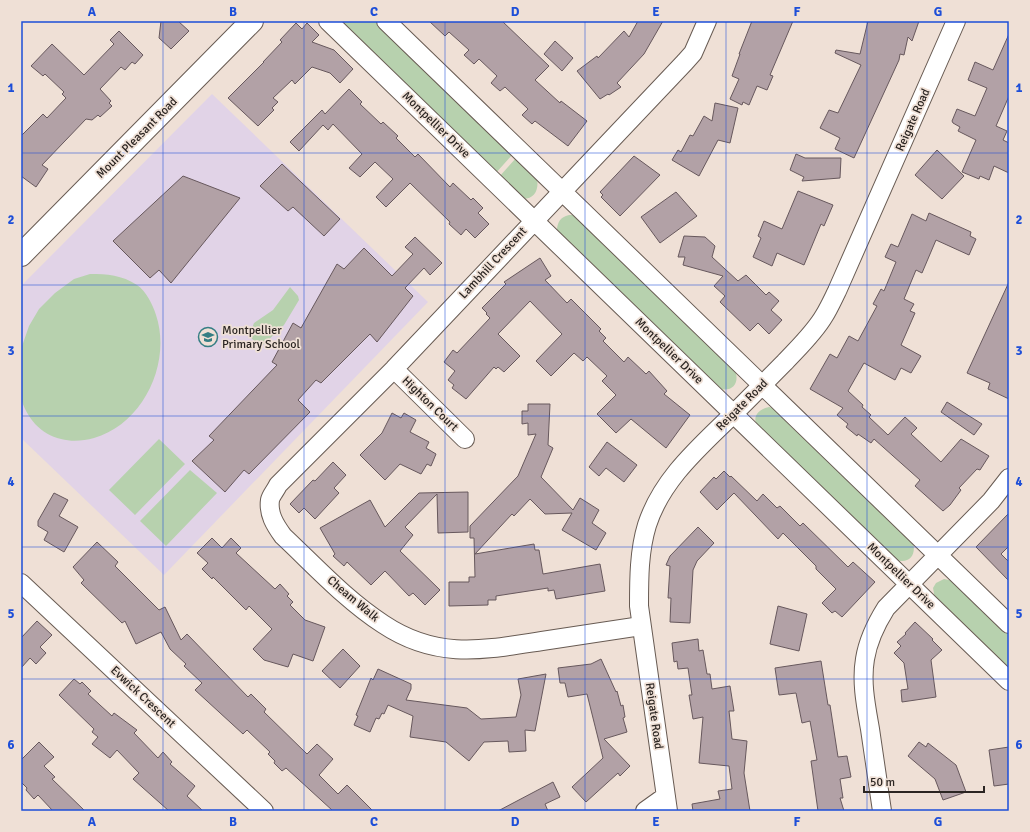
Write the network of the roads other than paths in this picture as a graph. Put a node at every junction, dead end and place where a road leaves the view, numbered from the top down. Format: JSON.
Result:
{"nodes":[{"id":1,"x":252,"y":21,"type":"edge"},
{"id":2,"x":328,"y":21,"type":"edge"},
{"id":3,"x":386,"y":21,"type":"edge"},
{"id":4,"x":707,"y":21,"type":"edge"},
{"id":5,"x":956,"y":21,"type":"edge"},
{"id":6,"x":562,"y":192,"type":"junction"},
{"id":7,"x":534,"y":220,"type":"junction"},
{"id":8,"x":21,"y":254,"type":"edge"},
{"id":9,"x":394,"y":369,"type":"junction"},
{"id":10,"x":762,"y":385,"type":"junction"},
{"id":11,"x":734,"y":414,"type":"junction"},
{"id":12,"x":465,"y":439,"type":"dead end"},
{"id":13,"x":1009,"y":478,"type":"edge"},
{"id":14,"x":270,"y":498,"type":"joint"},
{"id":15,"x":939,"y":556,"type":"junction"},
{"id":16,"x":21,"y":583,"type":"edge"},
{"id":17,"x":910,"y":585,"type":"junction"},
{"id":18,"x":1009,"y":624,"type":"edge"},
{"id":19,"x":641,"y":626,"type":"junction"},
{"id":20,"x":1009,"y":681,"type":"edge"},
{"id":21,"x":667,"y":804,"type":"edge"},
{"id":22,"x":264,"y":811,"type":"edge"},
{"id":23,"x":645,"y":811,"type":"edge"},
{"id":24,"x":882,"y":811,"type":"edge"}],
"edges":[{"from":1,"to":8,"type":"street","name":"Mount Pleasant Road"},
{"from":2,"to":7,"type":"street","name":"Montpellier Drive"},
{"from":3,"to":6,"type":"street"},
{"from":4,"to":6,"type":"street","name":"Lambhill Crescent"},
{"from":5,"to":10,"type":"street","name":"Reigate Road"},
{"from":6,"to":7,"type":"street","name":"Lambhill Crescent"},
{"from":6,"to":10,"type":"street"},
{"from":7,"to":9,"type":"street","name":"Lambhill Crescent"},
{"from":7,"to":11,"type":"street","name":"Montpellier Drive"},
{"from":9,"to":12,"type":"street","name":"Highton Court"},
{"from":9,"to":14,"type":"street","name":"Lambhill Crescent"},
{"from":10,"to":11,"type":"street","name":"Reigate Road"},
{"from":10,"to":15,"type":"street"},
{"from":11,"to":17,"type":"street","name":"Montpellier Drive"},
{"from":11,"to":19,"type":"street","name":"Reigate Road"},
{"from":13,"to":15,"type":"street"},
{"from":14,"to":19,"type":"street","name":"Cheam Walk"},
{"from":15,"to":17,"type":"street"},
{"from":15,"to":18,"type":"street"},
{"from":16,"to":22,"type":"street","name":"Evwick Crescent"},
{"from":17,"to":20,"type":"street","name":"Montpellier Drive"},
{"from":17,"to":24,"type":"street"},
{"from":19,"to":21,"type":"street","name":"Reigate Road"},
{"from":21,"to":23,"type":"street"}]}
